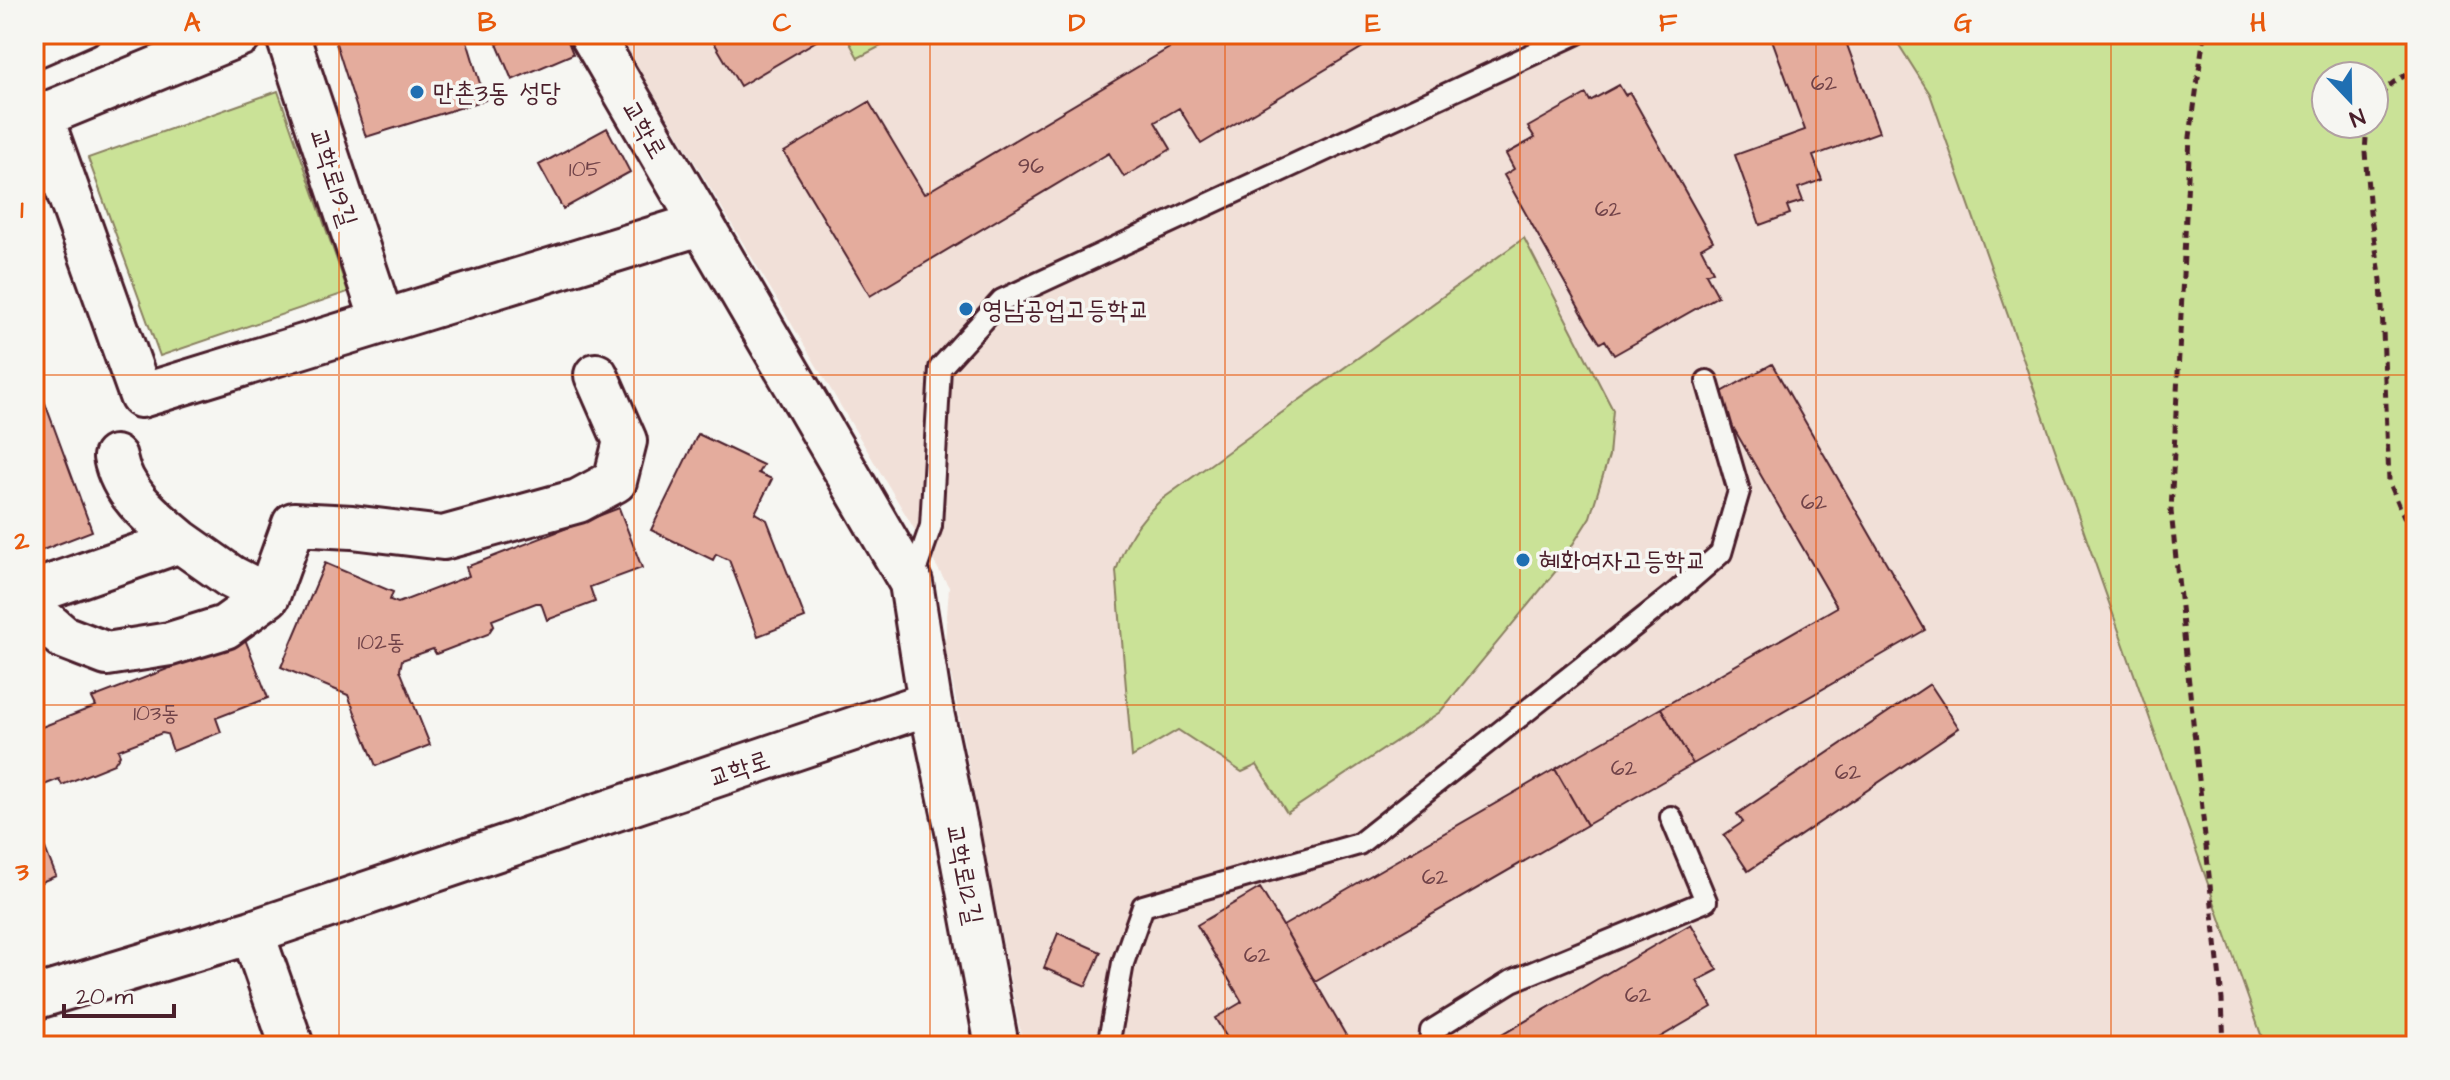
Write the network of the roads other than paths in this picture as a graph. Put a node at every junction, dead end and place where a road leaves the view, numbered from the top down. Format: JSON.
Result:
{"nodes":[{"id":1,"x":89,"y":34,"type":"edge"},
{"id":2,"x":241,"y":34,"type":"edge"},
{"id":3,"x":287,"y":34,"type":"edge"},
{"id":4,"x":591,"y":34,"type":"edge"},
{"id":5,"x":1576,"y":34,"type":"edge"},
{"id":6,"x":34,"y":58,"type":"edge"},
{"id":7,"x":37,"y":117,"type":"edge"},
{"id":8,"x":700,"y":224,"type":"junction"},
{"id":9,"x":382,"y":320,"type":"junction"},
{"id":10,"x":596,"y":375,"type":"dead end"},
{"id":11,"x":1707,"y":381,"type":"dead end"},
{"id":12,"x":115,"y":457,"type":"dead end"},
{"id":13,"x":180,"y":541,"type":"junction"},
{"id":14,"x":911,"y":583,"type":"junction"},
{"id":15,"x":34,"y":592,"type":"edge"},
{"id":16,"x":268,"y":596,"type":"junction"},
{"id":17,"x":34,"y":612,"type":"edge"},
{"id":18,"x":930,"y":703,"type":"junction"},
{"id":19,"x":1671,"y":817,"type":"dead end"},
{"id":20,"x":252,"y":932,"type":"junction"},
{"id":21,"x":34,"y":998,"type":"edge"},
{"id":22,"x":292,"y":1046,"type":"edge"},
{"id":23,"x":997,"y":1046,"type":"edge"},
{"id":24,"x":1108,"y":1046,"type":"edge"},
{"id":25,"x":1430,"y":1046,"type":"edge"}],
"edges":[{"from":1,"to":6,"type":"lane"},
{"from":2,"to":7,"type":"street"},
{"from":3,"to":9,"type":"street","name":"교학로19길"},
{"from":4,"to":8,"type":"street","name":"교학로"},
{"from":5,"to":14,"type":"lane"},
{"from":7,"to":9,"type":"street"},
{"from":8,"to":9,"type":"street"},
{"from":8,"to":14,"type":"street","name":"교학로"},
{"from":10,"to":16,"type":"street"},
{"from":11,"to":24,"type":"lane"},
{"from":12,"to":13,"type":"street"},
{"from":13,"to":15,"type":"street"},
{"from":13,"to":16,"type":"street"},
{"from":14,"to":18,"type":"street","name":"교학로"},
{"from":16,"to":17,"type":"street"},
{"from":18,"to":20,"type":"street","name":"교학로"},
{"from":18,"to":23,"type":"street","name":"교학로12길"},
{"from":19,"to":25,"type":"lane"},
{"from":20,"to":21,"type":"street","name":"교학로"},
{"from":20,"to":22,"type":"street"}]}
